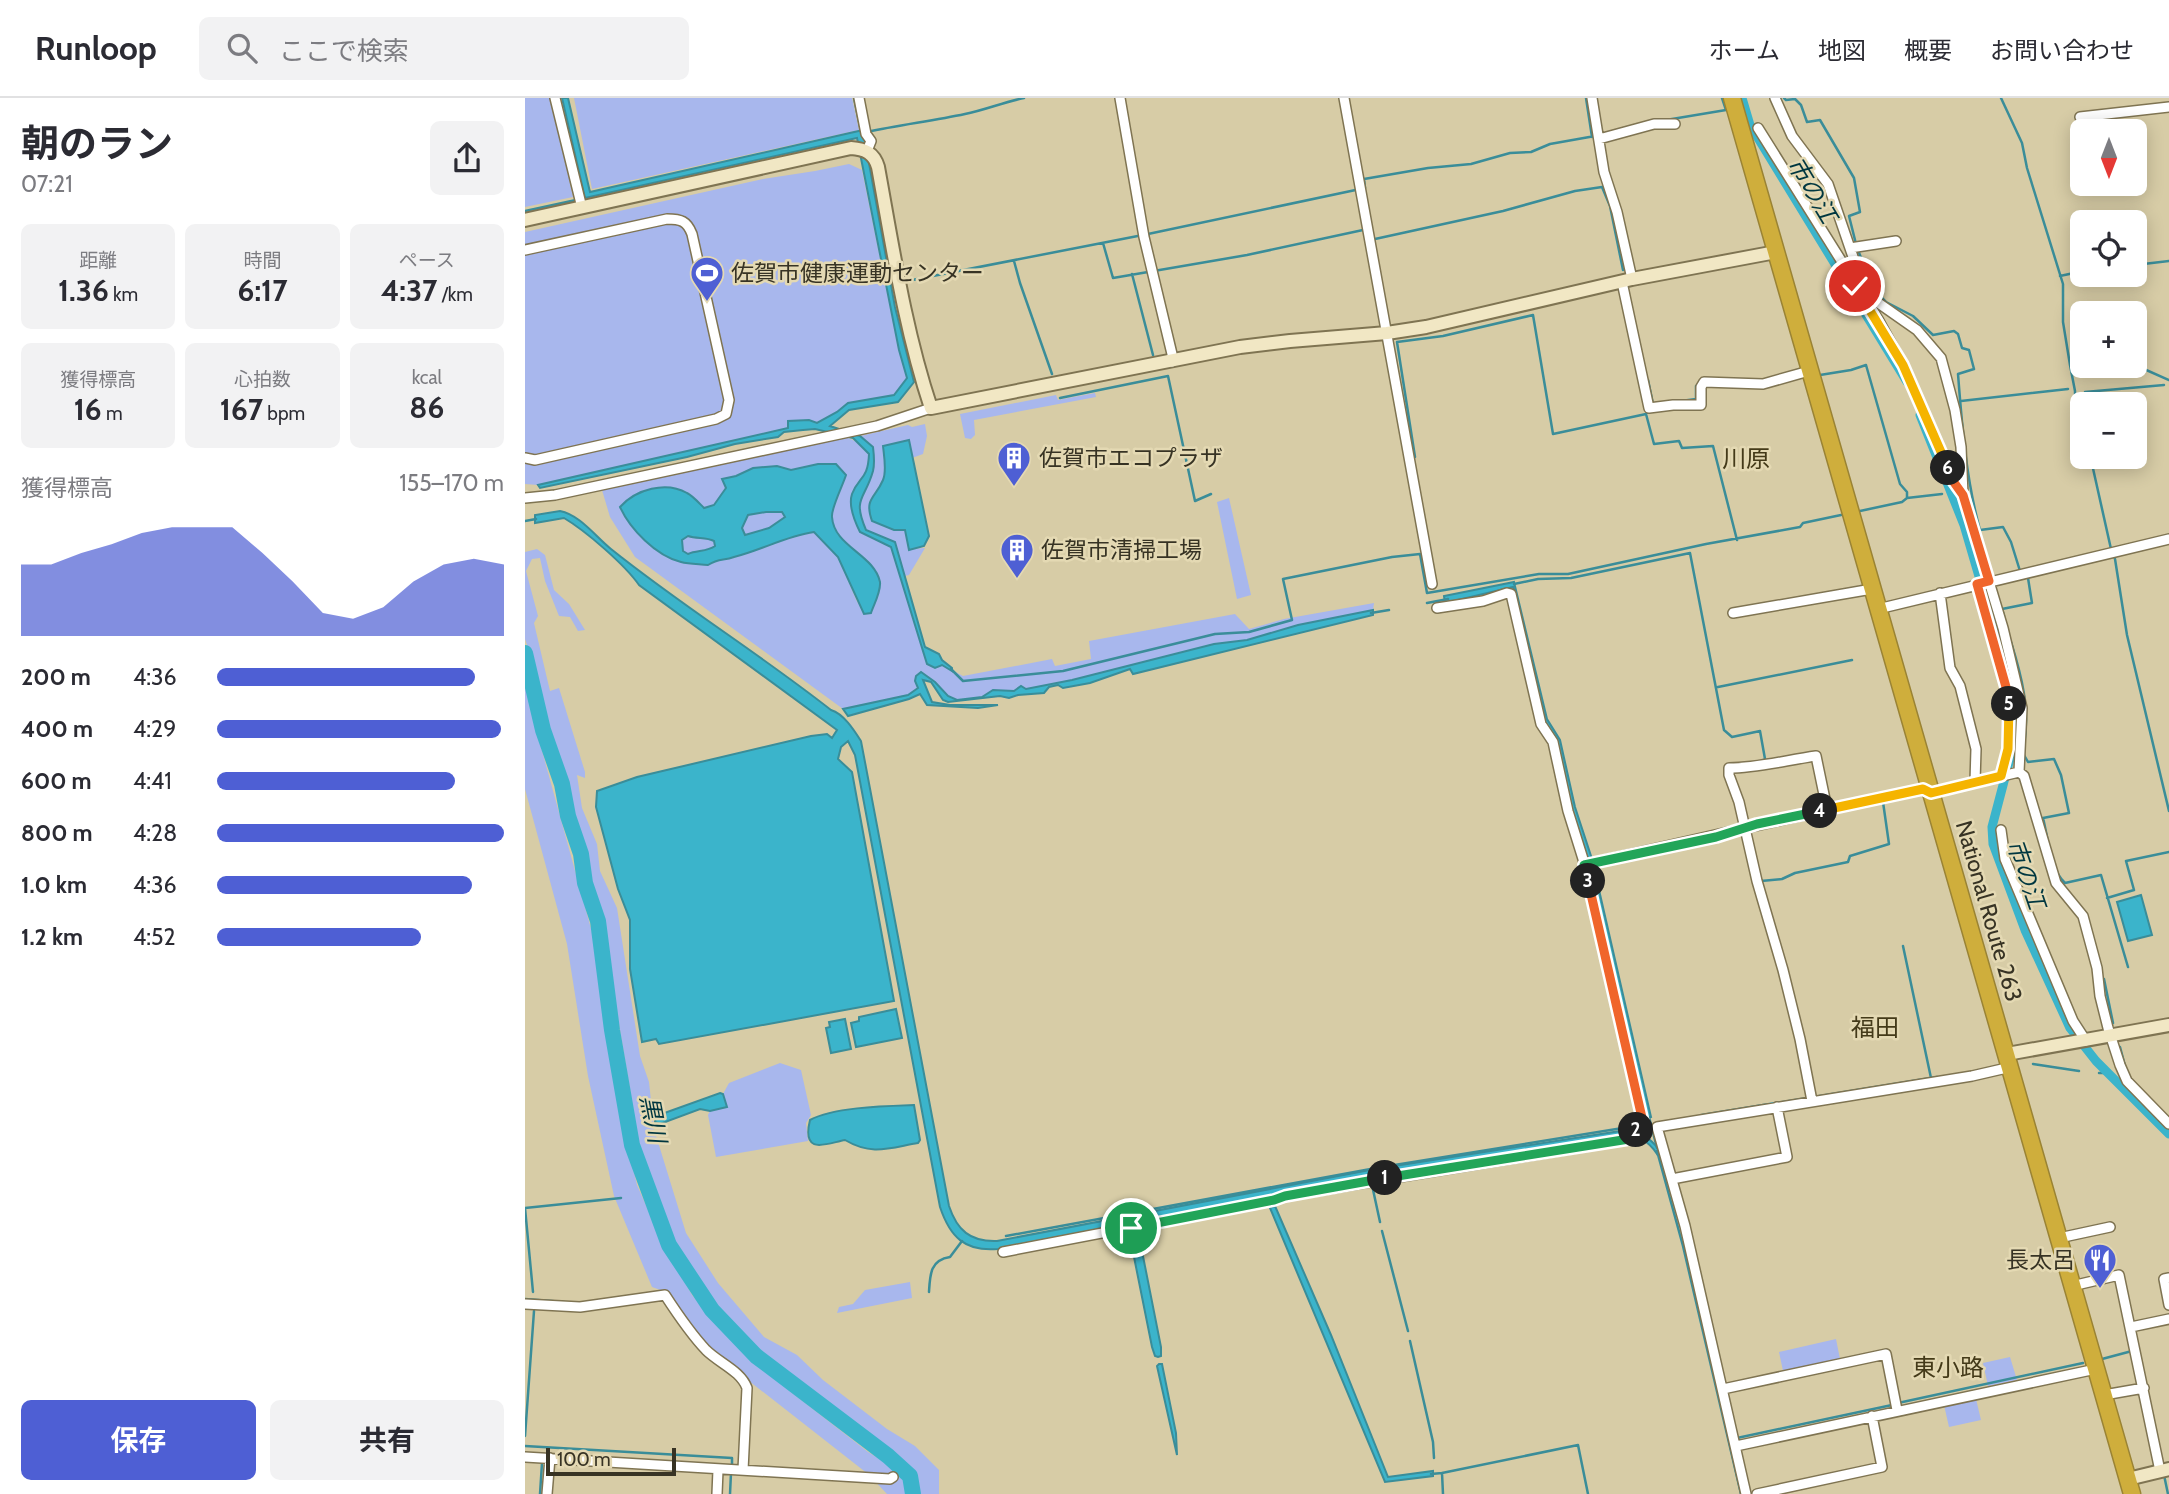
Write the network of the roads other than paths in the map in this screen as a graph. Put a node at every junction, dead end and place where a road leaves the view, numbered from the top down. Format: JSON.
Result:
{"nodes":[{"id":1,"x":555,"y":98,"type":"edge"},
{"id":2,"x":859,"y":98,"type":"edge"},
{"id":3,"x":1120,"y":98,"type":"edge"},
{"id":4,"x":1344,"y":98,"type":"edge"},
{"id":5,"x":1592,"y":98,"type":"edge"},
{"id":6,"x":1732,"y":98,"type":"edge"},
{"id":7,"x":1775,"y":98,"type":"edge"},
{"id":8,"x":2169,"y":107,"type":"edge"},
{"id":9,"x":2080,"y":117,"type":"dead end"},
{"id":10,"x":1675,"y":124,"type":"dead end"},
{"id":11,"x":1758,"y":128,"type":"dead end"},
{"id":12,"x":1598,"y":136,"type":"junction"},
{"id":13,"x":861,"y":150,"type":"junction"},
{"id":14,"x":580,"y":202,"type":"junction"},
{"id":15,"x":525,"y":220,"type":"edge"},
{"id":16,"x":1896,"y":241,"type":"dead end"},
{"id":17,"x":1855,"y":247,"type":"junction"},
{"id":18,"x":525,"y":250,"type":"edge"},
{"id":19,"x":1776,"y":252,"type":"junction"},
{"id":20,"x":1627,"y":280,"type":"junction"},
{"id":21,"x":1387,"y":333,"type":"junction"},
{"id":22,"x":1172,"y":362,"type":"junction"},
{"id":23,"x":1809,"y":372,"type":"junction"},
{"id":24,"x":931,"y":408,"type":"junction"},
{"id":25,"x":525,"y":458,"type":"edge"},
{"id":26,"x":1963,"y":495,"type":"junction"},
{"id":27,"x":525,"y":498,"type":"edge"},
{"id":28,"x":2169,"y":539,"type":"edge"},
{"id":29,"x":1989,"y":581,"type":"junction"},
{"id":30,"x":1431,"y":584,"type":"dead end"},
{"id":31,"x":1977,"y":584,"type":"junction"},
{"id":32,"x":1872,"y":589,"type":"junction"},
{"id":33,"x":1940,"y":593,"type":"junction"},
{"id":34,"x":1437,"y":608,"type":"dead end"},
{"id":35,"x":1878,"y":609,"type":"junction"},
{"id":36,"x":1733,"y":612,"type":"dead end"},
{"id":37,"x":2015,"y":773,"type":"junction"},
{"id":38,"x":2001,"y":776,"type":"junction"},
{"id":39,"x":1975,"y":782,"type":"junction"},
{"id":40,"x":1931,"y":793,"type":"junction"},
{"id":41,"x":1827,"y":806,"type":"junction"},
{"id":42,"x":1746,"y":829,"type":"junction"},
{"id":43,"x":2001,"y":830,"type":"dead end"},
{"id":44,"x":1589,"y":864,"type":"junction"},
{"id":45,"x":2169,"y":1025,"type":"edge"},
{"id":46,"x":2111,"y":1037,"type":"junction"},
{"id":47,"x":2081,"y":1042,"type":"junction"},
{"id":48,"x":2009,"y":1061,"type":"junction"},
{"id":49,"x":1811,"y":1097,"type":"junction"},
{"id":50,"x":1777,"y":1107,"type":"junction"},
{"id":51,"x":2169,"y":1124,"type":"edge"},
{"id":52,"x":1672,"y":1179,"type":"junction"},
{"id":53,"x":2110,"y":1227,"type":"dead end"},
{"id":54,"x":2059,"y":1238,"type":"junction"},
{"id":55,"x":1003,"y":1252,"type":"dead end"},
{"id":56,"x":2169,"y":1278,"type":"edge"},
{"id":57,"x":2072,"y":1286,"type":"junction"},
{"id":58,"x":525,"y":1304,"type":"edge"},
{"id":59,"x":2169,"y":1305,"type":"edge"},
{"id":60,"x":2169,"y":1319,"type":"edge"},
{"id":61,"x":2131,"y":1328,"type":"junction"},
{"id":62,"x":2096,"y":1369,"type":"junction"},
{"id":63,"x":2144,"y":1388,"type":"junction"},
{"id":64,"x":1723,"y":1389,"type":"junction"},
{"id":65,"x":2104,"y":1395,"type":"junction"},
{"id":66,"x":1897,"y":1405,"type":"junction"},
{"id":67,"x":1872,"y":1416,"type":"junction"},
{"id":68,"x":1735,"y":1441,"type":"junction"},
{"id":69,"x":525,"y":1457,"type":"edge"},
{"id":70,"x":550,"y":1458,"type":"junction"},
{"id":71,"x":718,"y":1470,"type":"junction"},
{"id":72,"x":735,"y":1470,"type":"junction"},
{"id":73,"x":2165,"y":1470,"type":"edge"},
{"id":74,"x":893,"y":1477,"type":"dead end"},
{"id":75,"x":2130,"y":1487,"type":"edge"},
{"id":76,"x":547,"y":1494,"type":"edge"},
{"id":77,"x":717,"y":1494,"type":"edge"},
{"id":78,"x":1746,"y":1494,"type":"edge"},
{"id":79,"x":1757,"y":1494,"type":"edge"}],
"edges":[{"from":1,"to":14,"type":"street"},
{"from":2,"to":13,"type":"street"},
{"from":3,"to":22,"type":"street"},
{"from":4,"to":21,"type":"street"},
{"from":5,"to":12,"type":"street"},
{"from":6,"to":19,"type":"highway","name":"National Route 263"},
{"from":7,"to":17,"type":"street"},
{"from":8,"to":9,"type":"street"},
{"from":10,"to":12,"type":"street"},
{"from":11,"to":26,"type":"street"},
{"from":12,"to":20,"type":"street"},
{"from":13,"to":14,"type":"street"},
{"from":13,"to":24,"type":"street"},
{"from":14,"to":15,"type":"street"},
{"from":16,"to":17,"type":"street"},
{"from":17,"to":26,"type":"street"},
{"from":18,"to":25,"type":"street"},
{"from":19,"to":20,"type":"street"},
{"from":19,"to":23,"type":"highway","name":"National Route 263"},
{"from":20,"to":21,"type":"street"},
{"from":20,"to":23,"type":"street"},
{"from":21,"to":22,"type":"street"},
{"from":21,"to":30,"type":"street"},
{"from":22,"to":24,"type":"street"},
{"from":23,"to":32,"type":"highway","name":"National Route 263"},
{"from":24,"to":27,"type":"street"},
{"from":26,"to":29,"type":"street"},
{"from":28,"to":29,"type":"street"},
{"from":29,"to":31,"type":"street"},
{"from":29,"to":37,"type":"street"},
{"from":31,"to":33,"type":"street"},
{"from":31,"to":38,"type":"street"},
{"from":32,"to":35,"type":"highway","name":"National Route 263"},
{"from":32,"to":36,"type":"street"},
{"from":33,"to":35,"type":"street"},
{"from":33,"to":39,"type":"street"},
{"from":34,"to":44,"type":"street"},
{"from":35,"to":40,"type":"highway","name":"National Route 263"},
{"from":37,"to":38,"type":"street"},
{"from":37,"to":46,"type":"street"},
{"from":38,"to":39,"type":"street"},
{"from":39,"to":40,"type":"street"},
{"from":40,"to":41,"type":"street"},
{"from":40,"to":48,"type":"highway","name":"National Route 263"},
{"from":41,"to":42,"type":"street"},
{"from":41,"to":42,"type":"street"},
{"from":42,"to":44,"type":"street"},
{"from":42,"to":49,"type":"street"},
{"from":43,"to":47,"type":"street"},
{"from":44,"to":55,"type":"street"},
{"from":45,"to":46,"type":"street"},
{"from":46,"to":47,"type":"street"},
{"from":46,"to":51,"type":"street"},
{"from":47,"to":48,"type":"street"},
{"from":48,"to":49,"type":"street"},
{"from":48,"to":54,"type":"highway","name":"National Route 263"},
{"from":49,"to":50,"type":"street"},
{"from":50,"to":52,"type":"street"},
{"from":50,"to":52,"type":"street"},
{"from":52,"to":64,"type":"street"},
{"from":53,"to":54,"type":"street"},
{"from":54,"to":57,"type":"highway","name":"National Route 263"},
{"from":56,"to":59,"type":"street"},
{"from":57,"to":61,"type":"street"},
{"from":57,"to":62,"type":"highway","name":"National Route 263"},
{"from":58,"to":72,"type":"street"},
{"from":60,"to":61,"type":"street"},
{"from":61,"to":63,"type":"street"},
{"from":62,"to":65,"type":"highway","name":"National Route 263"},
{"from":62,"to":66,"type":"street"},
{"from":63,"to":65,"type":"street"},
{"from":63,"to":73,"type":"street"},
{"from":64,"to":66,"type":"street"},
{"from":64,"to":68,"type":"street"},
{"from":65,"to":75,"type":"highway","name":"National Route 263"},
{"from":66,"to":67,"type":"street"},
{"from":67,"to":68,"type":"street"},
{"from":67,"to":79,"type":"street"},
{"from":68,"to":78,"type":"street"},
{"from":69,"to":70,"type":"street"},
{"from":70,"to":71,"type":"street"},
{"from":70,"to":76,"type":"street"},
{"from":71,"to":72,"type":"street"},
{"from":71,"to":77,"type":"street"},
{"from":72,"to":74,"type":"street"},
{"from":73,"to":75,"type":"street"}]}
